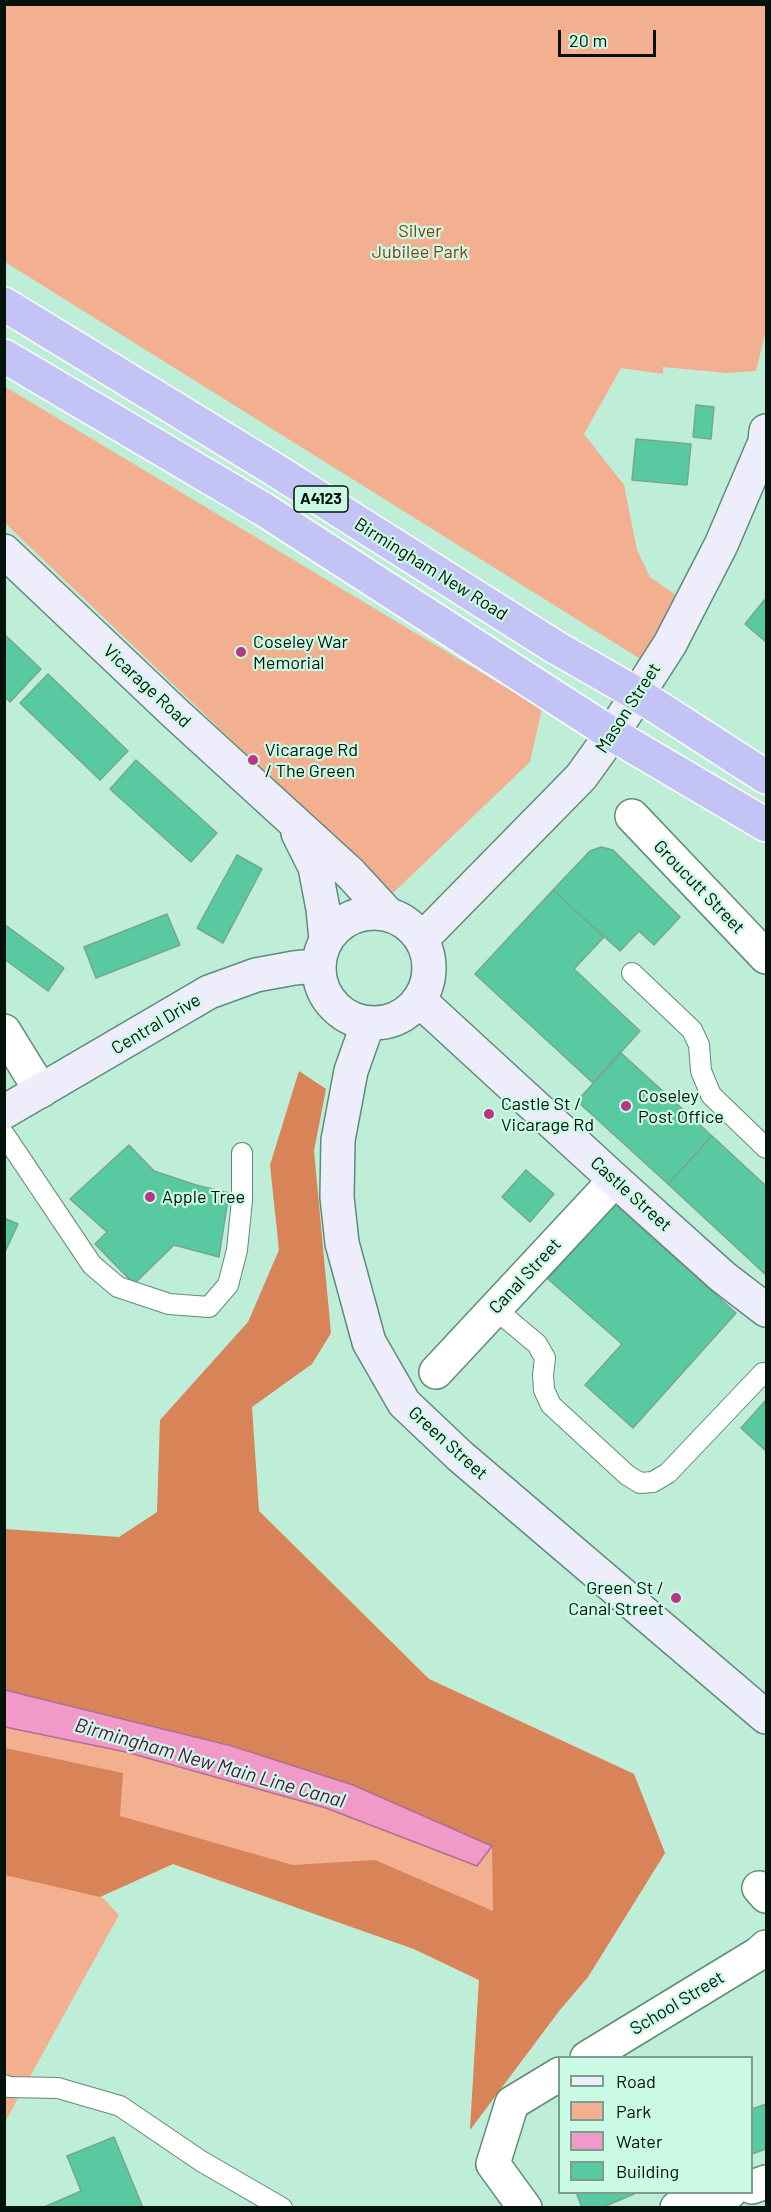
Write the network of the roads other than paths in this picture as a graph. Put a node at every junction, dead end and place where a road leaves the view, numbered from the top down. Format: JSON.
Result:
{"nodes":[{"id":1,"x":4,"y":304,"type":"edge"},
{"id":2,"x":4,"y":356,"type":"edge"},
{"id":3,"x":766,"y":431,"type":"edge"},
{"id":4,"x":4,"y":551,"type":"edge"},
{"id":5,"x":637,"y":694,"type":"junction"},
{"id":6,"x":612,"y":734,"type":"junction"},
{"id":7,"x":766,"y":777,"type":"edge"},
{"id":8,"x":632,"y":816,"type":"dead end"},
{"id":9,"x":291,"y":819,"type":"junction"},
{"id":10,"x":766,"y":825,"type":"edge"},
{"id":11,"x":387,"y":913,"type":"junction"},
{"id":12,"x":422,"y":939,"type":"junction"},
{"id":13,"x":322,"y":955,"type":"junction"},
{"id":14,"x":766,"y":957,"type":"edge"},
{"id":15,"x":632,"y":973,"type":"dead end"},
{"id":16,"x":419,"y":1000,"type":"junction"},
{"id":17,"x":368,"y":1023,"type":"junction"},
{"id":18,"x":4,"y":1031,"type":"edge"},
{"id":19,"x":41,"y":1091,"type":"junction"},
{"id":20,"x":4,"y":1112,"type":"edge"},
{"id":21,"x":4,"y":1134,"type":"edge"},
{"id":22,"x":766,"y":1148,"type":"edge"},
{"id":23,"x":242,"y":1153,"type":"dead end"},
{"id":24,"x":615,"y":1180,"type":"junction"},
{"id":25,"x":494,"y":1308,"type":"junction"},
{"id":26,"x":766,"y":1310,"type":"edge"},
{"id":27,"x":436,"y":1372,"type":"dead end"},
{"id":28,"x":763,"y":1373,"type":"dead end"},
{"id":29,"x":766,"y":1718,"type":"edge"},
{"id":30,"x":766,"y":1947,"type":"edge"},
{"id":31,"x":590,"y":2056,"type":"edge"},
{"id":32,"x":558,"y":2075,"type":"edge"},
{"id":33,"x":4,"y":2085,"type":"edge"},
{"id":34,"x":726,"y":2194,"type":"edge"},
{"id":35,"x":282,"y":2208,"type":"edge"},
{"id":36,"x":525,"y":2208,"type":"edge"},
{"id":37,"x":677,"y":2208,"type":"edge"}],
"edges":[{"from":1,"to":5,"type":"highway","name":"Birmingham New Road","number":"A4123"},
{"from":2,"to":6,"type":"highway","number":"A4123"},
{"from":3,"to":5,"type":"main road","name":"Mason Street"},
{"from":4,"to":9,"type":"main road","name":"Vicarage Road"},
{"from":5,"to":6,"type":"main road","name":"Mason Street"},
{"from":5,"to":7,"type":"highway","name":"Birmingham New Road","number":"A4123"},
{"from":6,"to":10,"type":"highway","number":"A4123"},
{"from":6,"to":12,"type":"main road","name":"Mason Street"},
{"from":8,"to":14,"type":"street","name":"Groucutt Street"},
{"from":9,"to":11,"type":"main road","name":"Vicarage Road"},
{"from":9,"to":13,"type":"main road","name":"Vicarage Road"},
{"from":11,"to":12,"type":"main road"},
{"from":11,"to":13,"type":"main road"},
{"from":12,"to":16,"type":"main road"},
{"from":13,"to":17,"type":"main road"},
{"from":13,"to":19,"type":"main road","name":"Central Drive"},
{"from":15,"to":22,"type":"lane"},
{"from":16,"to":17,"type":"main road"},
{"from":16,"to":24,"type":"main road","name":"Castle Street"},
{"from":17,"to":29,"type":"main road","name":"Green Street"},
{"from":18,"to":19,"type":"street"},
{"from":19,"to":20,"type":"main road","name":"Central Drive"},
{"from":21,"to":23,"type":"lane"},
{"from":24,"to":25,"type":"street","name":"Canal Street"},
{"from":24,"to":26,"type":"main road","name":"Castle Street"},
{"from":25,"to":27,"type":"street","name":"Canal Street"},
{"from":25,"to":28,"type":"lane"},
{"from":30,"to":31,"type":"street","name":"School Street"},
{"from":32,"to":36,"type":"street"},
{"from":33,"to":35,"type":"lane"},
{"from":34,"to":37,"type":"street"}]}
